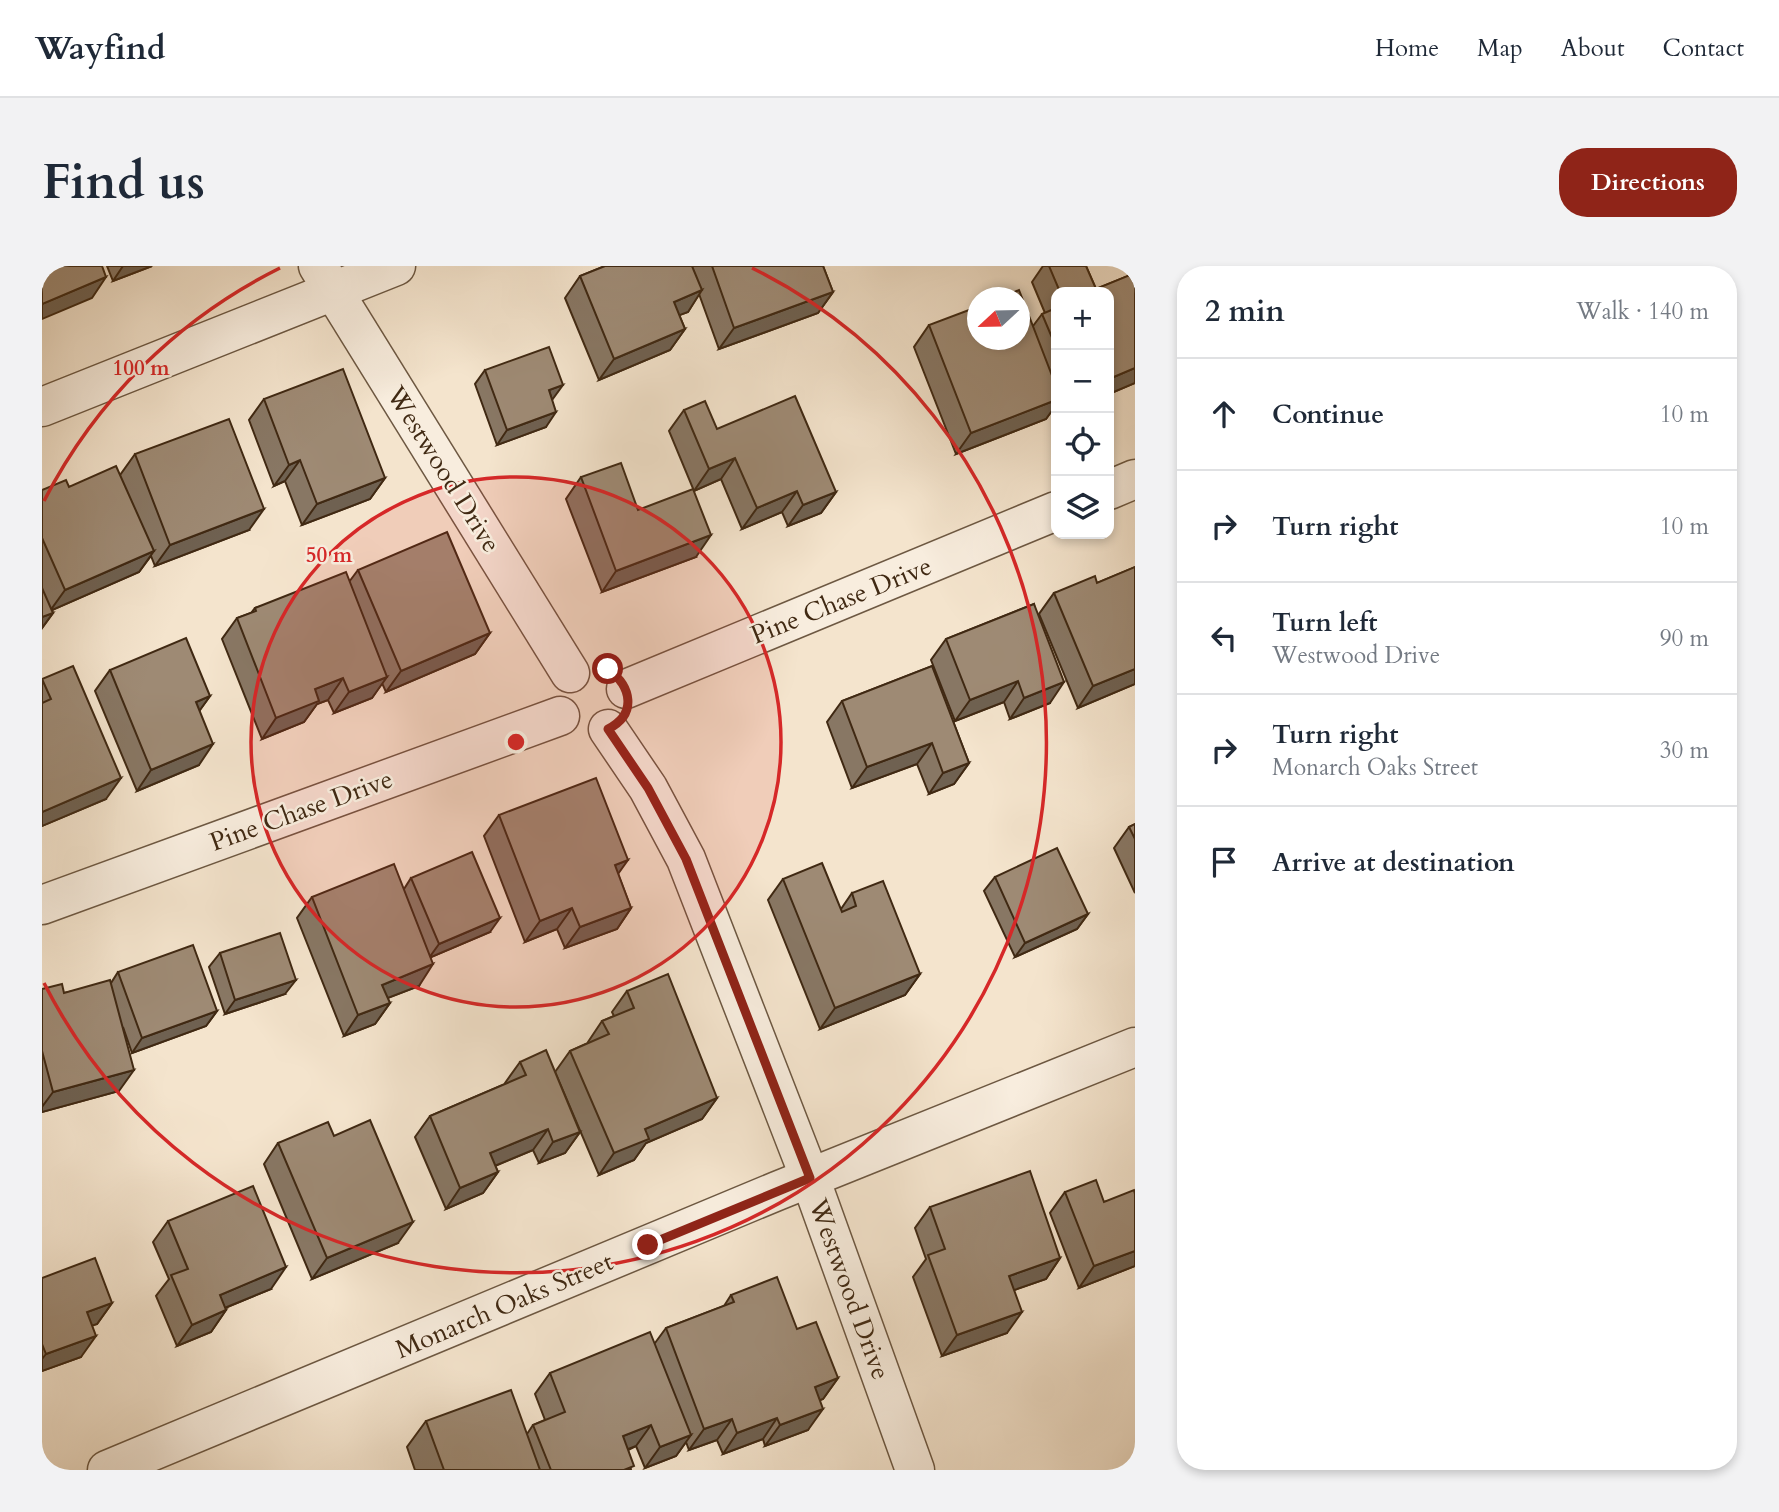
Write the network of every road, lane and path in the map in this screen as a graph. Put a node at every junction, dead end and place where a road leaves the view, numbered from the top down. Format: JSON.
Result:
{"nodes":[{"id":1,"x":396,"y":266,"type":"edge"},
{"id":2,"x":326,"y":279,"type":"edge"},
{"id":3,"x":42,"y":407,"type":"edge"},
{"id":4,"x":1135,"y":479,"type":"edge"},
{"id":5,"x":1114,"y":488,"type":"edge"},
{"id":6,"x":1051,"y":513,"type":"edge"},
{"id":7,"x":570,"y":673,"type":"junction"},
{"id":8,"x":626,"y":689,"type":"junction"},
{"id":9,"x":560,"y":716,"type":"junction"},
{"id":10,"x":608,"y":729,"type":"junction"},
{"id":11,"x":42,"y":905,"type":"edge"},
{"id":12,"x":1135,"y":1047,"type":"edge"},
{"id":13,"x":810,"y":1178,"type":"junction"},
{"id":14,"x":107,"y":1470,"type":"edge"},
{"id":15,"x":915,"y":1470,"type":"edge"}],
"edges":[{"from":1,"to":2,"type":"street"},
{"from":2,"to":3,"type":"street"},
{"from":2,"to":7,"type":"street","name":"Westwood Drive"},
{"from":4,"to":5,"type":"street"},
{"from":6,"to":8,"type":"street","name":"Pine Chase Drive"},
{"from":7,"to":8,"type":"street"},
{"from":7,"to":9,"type":"street"},
{"from":8,"to":10,"type":"street"},
{"from":9,"to":10,"type":"street"},
{"from":9,"to":11,"type":"street","name":"Pine Chase Drive"},
{"from":10,"to":13,"type":"street","name":"Westwood Drive"},
{"from":12,"to":13,"type":"street","name":"Monarch Oaks Street"},
{"from":13,"to":14,"type":"street","name":"Monarch Oaks Street"},
{"from":13,"to":15,"type":"street","name":"Westwood Drive"}]}
